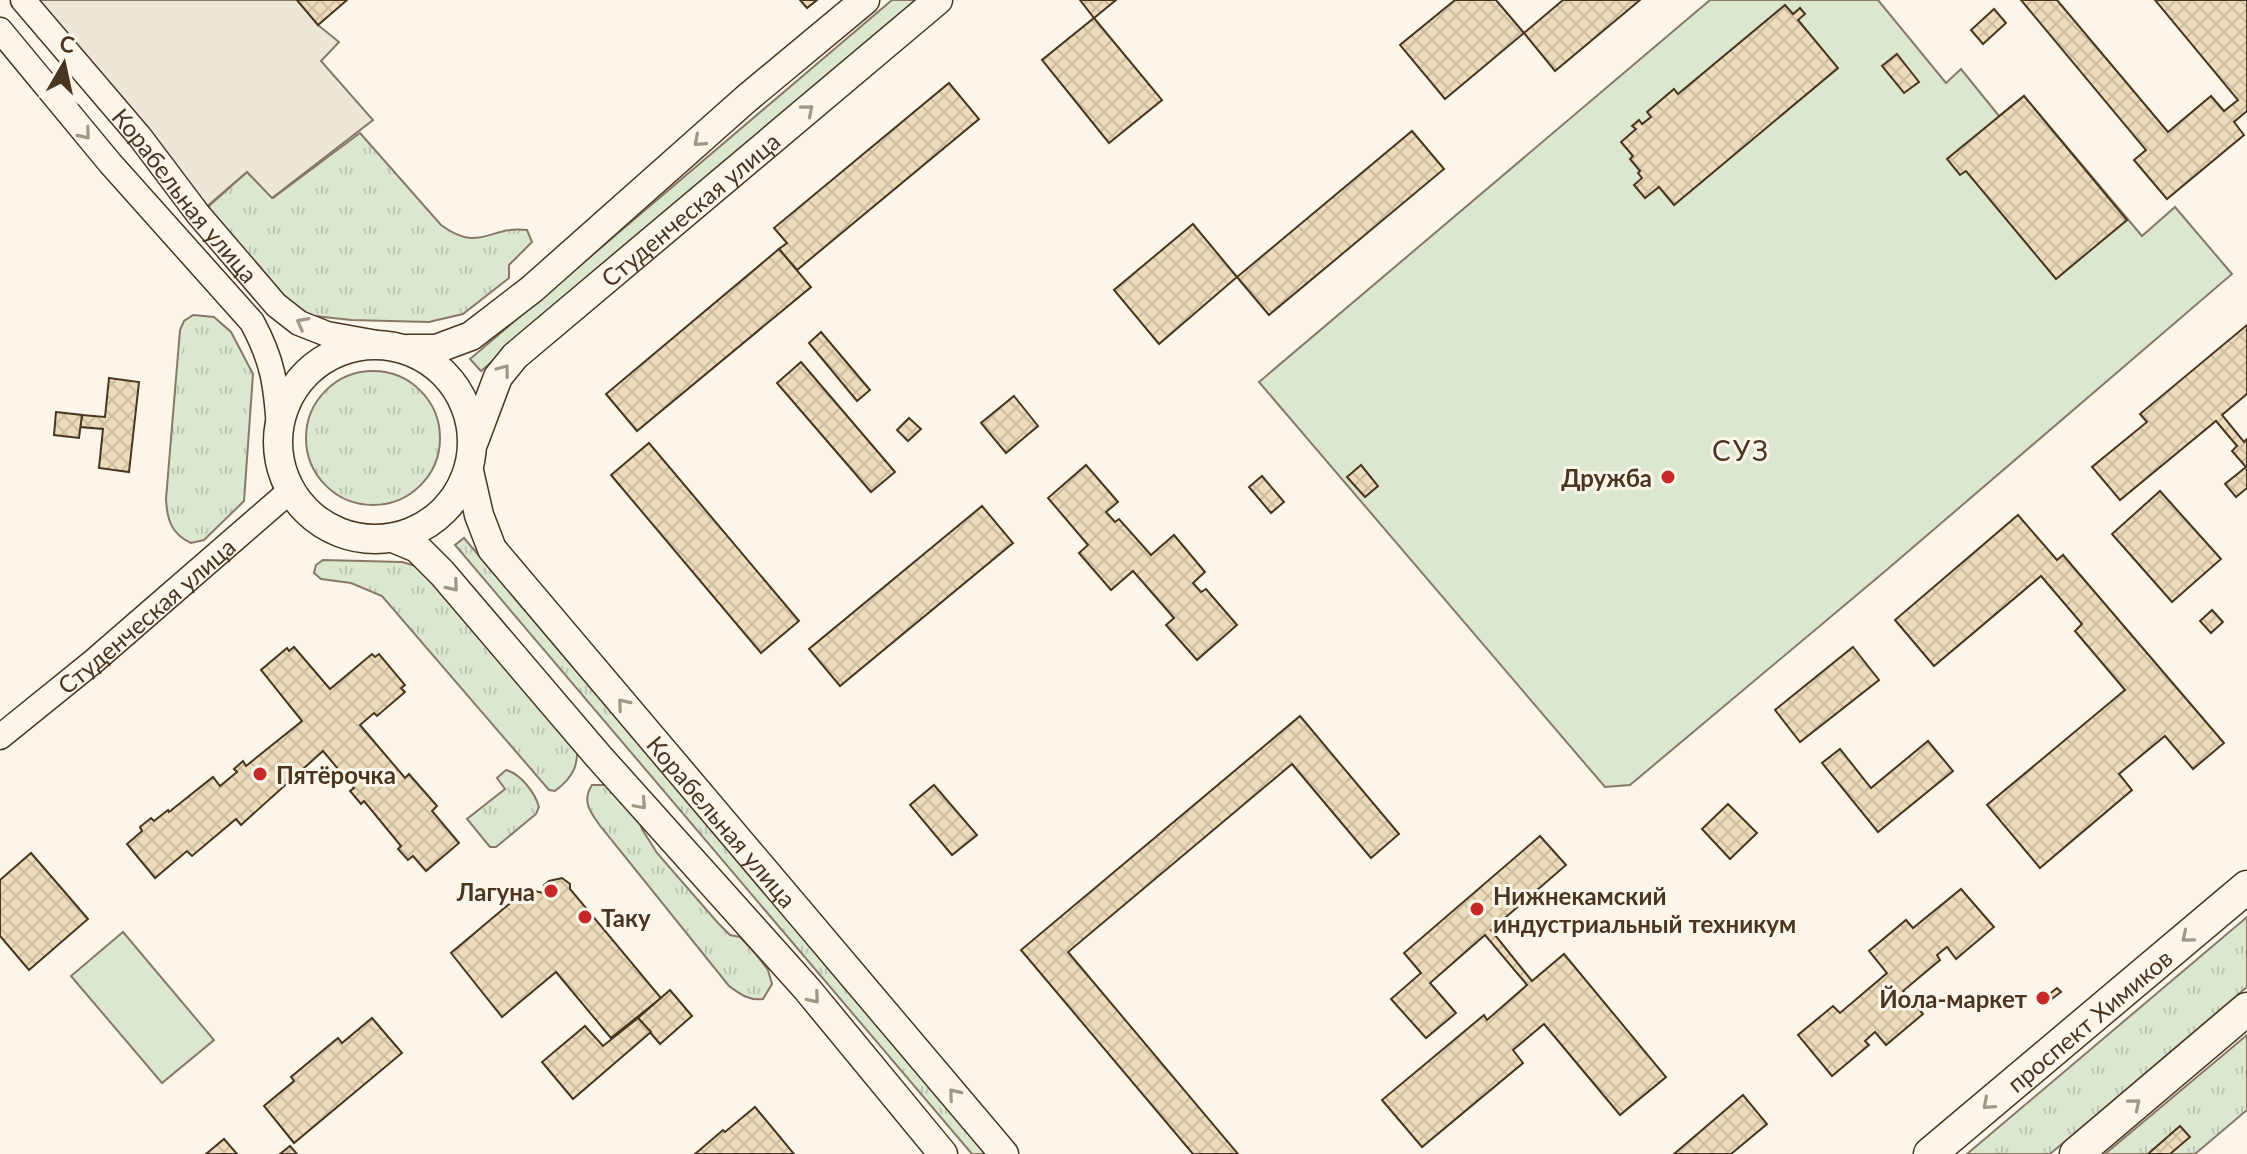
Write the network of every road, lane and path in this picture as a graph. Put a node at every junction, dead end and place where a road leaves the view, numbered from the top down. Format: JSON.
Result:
{"nodes":[{"id":1,"x":23,"y":0,"type":"edge"},
{"id":2,"x":865,"y":0,"type":"edge"},
{"id":3,"x":938,"y":0,"type":"edge"},
{"id":4,"x":0,"y":30,"type":"edge"},
{"id":5,"x":377,"y":343,"type":"junction"},
{"id":6,"x":408,"y":349,"type":"junction"},
{"id":7,"x":279,"y":428,"type":"junction"},
{"id":8,"x":474,"y":441,"type":"junction"},
{"id":9,"x":469,"y":471,"type":"junction"},
{"id":10,"x":291,"y":490,"type":"junction"},
{"id":11,"x":393,"y":538,"type":"junction"},
{"id":12,"x":0,"y":737,"type":"edge"},
{"id":13,"x":2247,"y":887,"type":"edge"},
{"id":14,"x":2247,"y":1009,"type":"edge"},
{"id":15,"x":943,"y":1154,"type":"edge"},
{"id":16,"x":1004,"y":1154,"type":"edge"},
{"id":17,"x":1930,"y":1154,"type":"edge"},
{"id":18,"x":2076,"y":1154,"type":"edge"}],
"edges":[{"from":5,"to":1,"type":"street","name":"Корабельная улица","one_way":true},
{"from":2,"to":6,"type":"main road","name":"Студенческая улица","one_way":true},
{"from":8,"to":3,"type":"main road","name":"Студенческая улица","one_way":true},
{"from":4,"to":7,"type":"street","name":"Корабельная улица","one_way":true},
{"from":5,"to":6,"type":"main road","name":"Корабельная улица"},
{"from":5,"to":7,"type":"main road","name":"Корабельная улица"},
{"from":6,"to":8,"type":"main road","name":"Корабельная улица"},
{"from":7,"to":10,"type":"main road","name":"Корабельная улица"},
{"from":8,"to":9,"type":"main road","name":"Корабельная улица"},
{"from":9,"to":11,"type":"main road","name":"Корабельная улица"},
{"from":16,"to":9,"type":"main road","name":"Корабельная улица","one_way":true},
{"from":10,"to":11,"type":"main road","name":"Корабельная улица"},
{"from":10,"to":12,"type":"street","name":"Студенческая улица"},
{"from":11,"to":15,"type":"main road","name":"Корабельная улица","one_way":true},
{"from":13,"to":17,"type":"main road","name":"проспект Химиков","one_way":true},
{"from":18,"to":14,"type":"main road","one_way":true}]}
